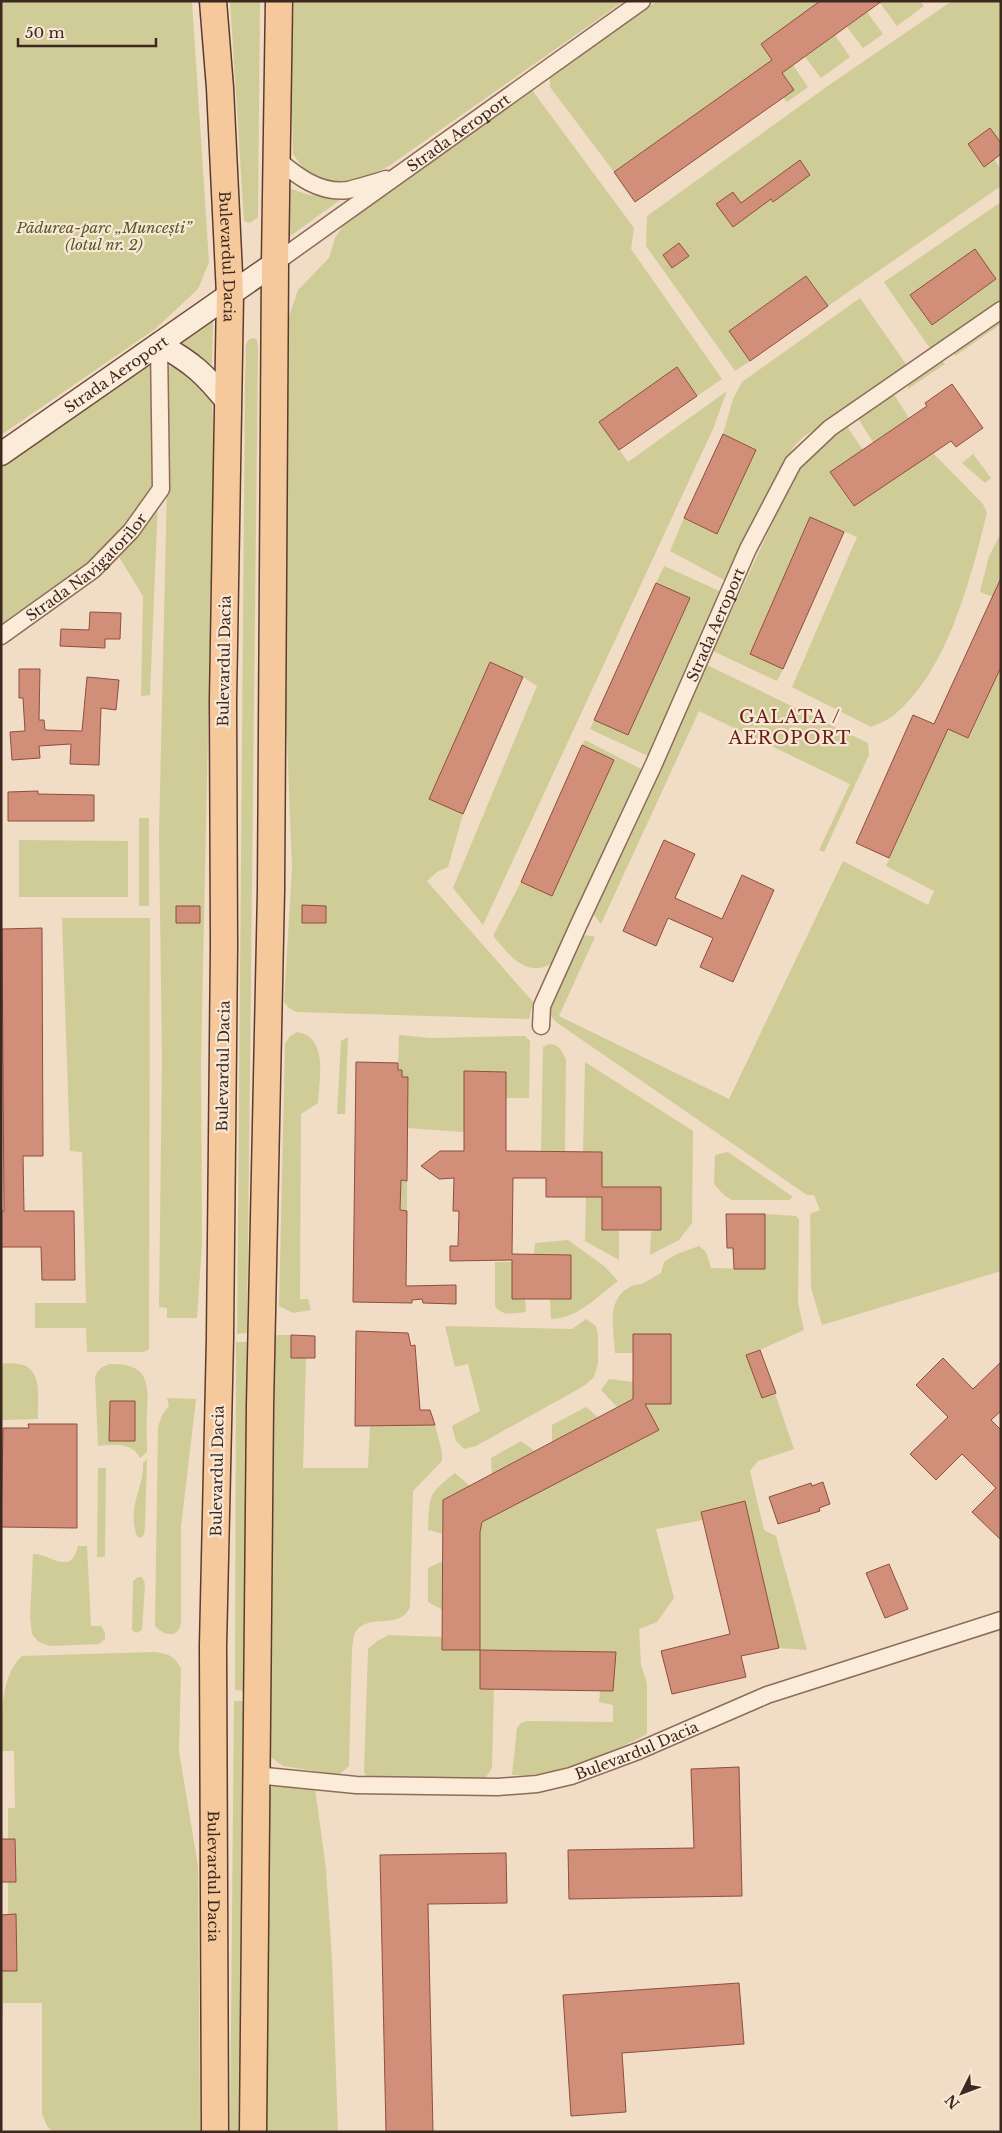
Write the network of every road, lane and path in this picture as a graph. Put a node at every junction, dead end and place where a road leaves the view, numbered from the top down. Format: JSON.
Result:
{"nodes":[{"id":1,"x":213,"y":1,"type":"edge"},
{"id":2,"x":279,"y":1,"type":"edge"},
{"id":3,"x":642,"y":1,"type":"edge"},
{"id":4,"x":278,"y":160,"type":"junction"},
{"id":5,"x":395,"y":177,"type":"junction"},
{"id":6,"x":275,"y":263,"type":"junction"},
{"id":7,"x":230,"y":295,"type":"junction"},
{"id":8,"x":1001,"y":310,"type":"edge"},
{"id":9,"x":159,"y":344,"type":"junction"},
{"id":10,"x":229,"y":404,"type":"junction"},
{"id":11,"x":1,"y":454,"type":"edge"},
{"id":12,"x":1,"y":636,"type":"edge"},
{"id":13,"x":541,"y":1026,"type":"dead end"},
{"id":14,"x":1001,"y":1620,"type":"edge"},
{"id":15,"x":255,"y":1775,"type":"junction"},
{"id":16,"x":215,"y":2132,"type":"edge"},
{"id":17,"x":253,"y":2132,"type":"edge"}],
"edges":[{"from":1,"to":7,"type":"main road","name":"Bulevardul Dacia"},
{"from":2,"to":4,"type":"main road"},
{"from":3,"to":5,"type":"street","name":"Strada Aeroport"},
{"from":4,"to":5,"type":"street"},
{"from":4,"to":6,"type":"main road"},
{"from":5,"to":6,"type":"street","name":"Strada Aeroport"},
{"from":6,"to":7,"type":"street","name":"Strada Aeroport"},
{"from":6,"to":15,"type":"main road"},
{"from":7,"to":9,"type":"street","name":"Strada Aeroport"},
{"from":7,"to":10,"type":"main road","name":"Bulevardul Dacia"},
{"from":8,"to":13,"type":"street","name":"Strada Aeroport"},
{"from":9,"to":10,"type":"street"},
{"from":9,"to":11,"type":"street","name":"Strada Aeroport"},
{"from":9,"to":12,"type":"street","name":"Strada Navigatorilor"},
{"from":10,"to":16,"type":"main road","name":"Bulevardul Dacia"},
{"from":14,"to":15,"type":"street","name":"Bulevardul Dacia"},
{"from":15,"to":17,"type":"main road"}]}
